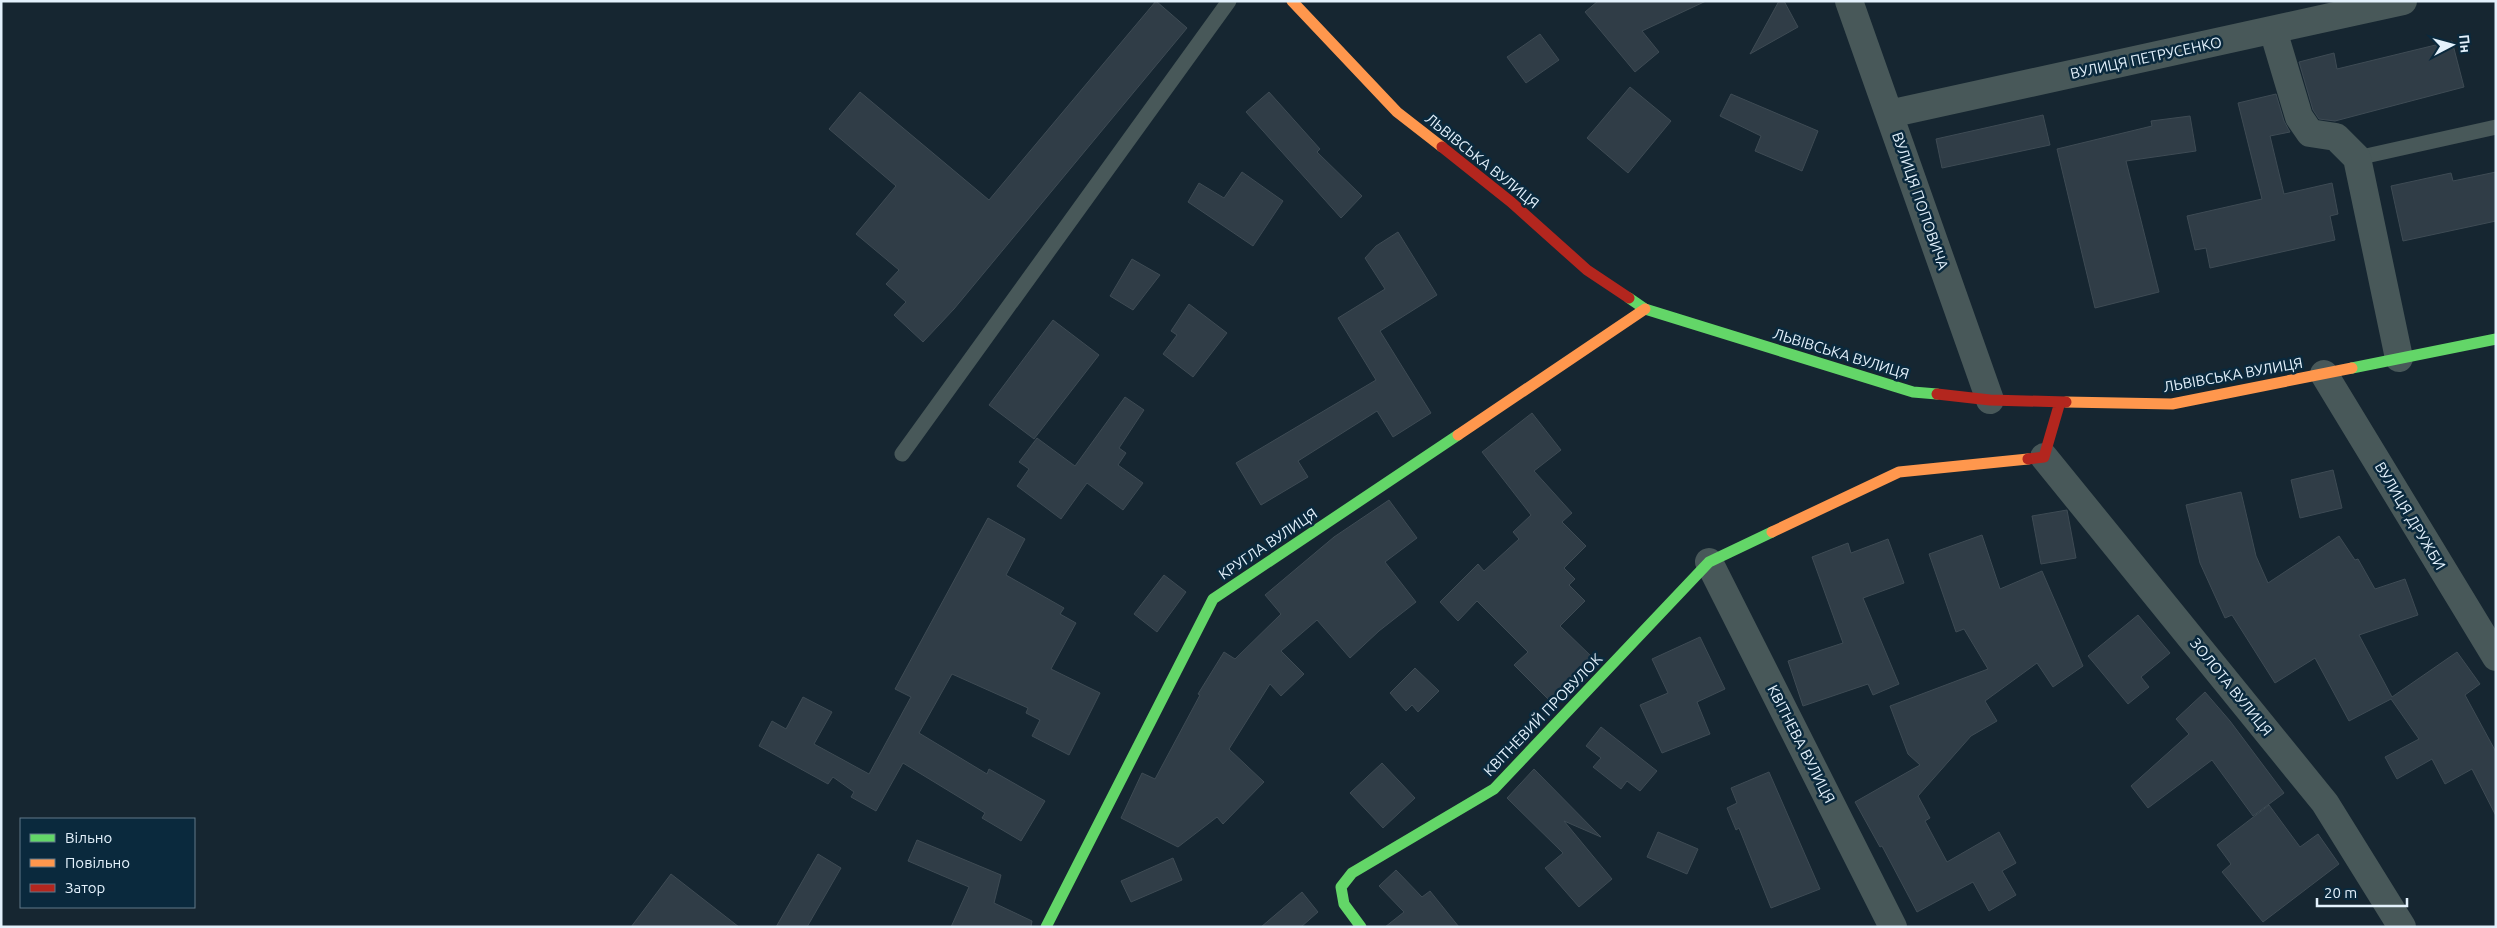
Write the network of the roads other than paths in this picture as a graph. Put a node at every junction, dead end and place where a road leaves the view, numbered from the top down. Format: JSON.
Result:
{"nodes":[{"id":1,"x":1229,"y":1,"type":"edge"},
{"id":2,"x":1292,"y":1,"type":"edge"},
{"id":3,"x":2403,"y":1,"type":"edge"},
{"id":4,"x":1850,"y":2,"type":"edge"},
{"id":5,"x":2273,"y":30,"type":"junction"},
{"id":6,"x":1889,"y":114,"type":"junction"},
{"id":7,"x":2496,"y":127,"type":"edge"},
{"id":8,"x":2357,"y":158,"type":"junction"},
{"id":9,"x":1645,"y":309,"type":"junction"},
{"id":10,"x":2496,"y":339,"type":"edge"},
{"id":11,"x":2399,"y":358,"type":"junction"},
{"id":12,"x":2324,"y":374,"type":"junction"},
{"id":13,"x":1990,"y":400,"type":"junction"},
{"id":14,"x":2060,"y":402,"type":"junction"},
{"id":15,"x":902,"y":454,"type":"dead end"},
{"id":16,"x":2044,"y":457,"type":"junction"},
{"id":17,"x":1709,"y":562,"type":"junction"},
{"id":18,"x":2496,"y":657,"type":"edge"},
{"id":19,"x":1046,"y":927,"type":"edge"},
{"id":20,"x":1361,"y":927,"type":"edge"},
{"id":21,"x":1894,"y":927,"type":"edge"},
{"id":22,"x":2402,"y":927,"type":"edge"}],
"edges":[{"from":1,"to":15,"type":"lane"},
{"from":2,"to":9,"type":"street","name":"ЛЬВІВСЬКА ВУЛИЦЯ"},
{"from":3,"to":5,"type":"street","name":"ВУЛИЦЯ ПЕТРУСЕНКО"},
{"from":4,"to":6,"type":"street","name":"ВУЛИЦЯ ПОПОВИЧА"},
{"from":5,"to":6,"type":"street","name":"ВУЛИЦЯ ПЕТРУСЕНКО"},
{"from":5,"to":8,"type":"street"},
{"from":6,"to":13,"type":"street","name":"ВУЛИЦЯ ПОПОВИЧА"},
{"from":7,"to":8,"type":"lane"},
{"from":8,"to":11,"type":"street"},
{"from":9,"to":13,"type":"street","name":"ЛЬВІВСЬКА ВУЛИЦЯ"},
{"from":9,"to":19,"type":"street","name":"КРУГЛА ВУЛИЦЯ"},
{"from":10,"to":11,"type":"street","name":"ЛЬВІВСЬКА ВУЛИЦЯ"},
{"from":11,"to":12,"type":"street","name":"ЛЬВІВСЬКА ВУЛИЦЯ"},
{"from":12,"to":14,"type":"street","name":"ЛЬВІВСЬКА ВУЛИЦЯ"},
{"from":12,"to":18,"type":"street","name":"ВУЛИЦЯ ДРУЖБИ"},
{"from":13,"to":14,"type":"street","name":"ЛЬВІВСЬКА ВУЛИЦЯ"},
{"from":14,"to":16,"type":"street"},
{"from":16,"to":17,"type":"street"},
{"from":16,"to":22,"type":"street","name":"ЗОЛОТА ВУЛИЦЯ"},
{"from":17,"to":20,"type":"street","name":"КВІТНЕВИЙ ПРОВУЛОК"},
{"from":17,"to":21,"type":"street","name":"КВІТНЕВА ВУЛИЦЯ"}]}
